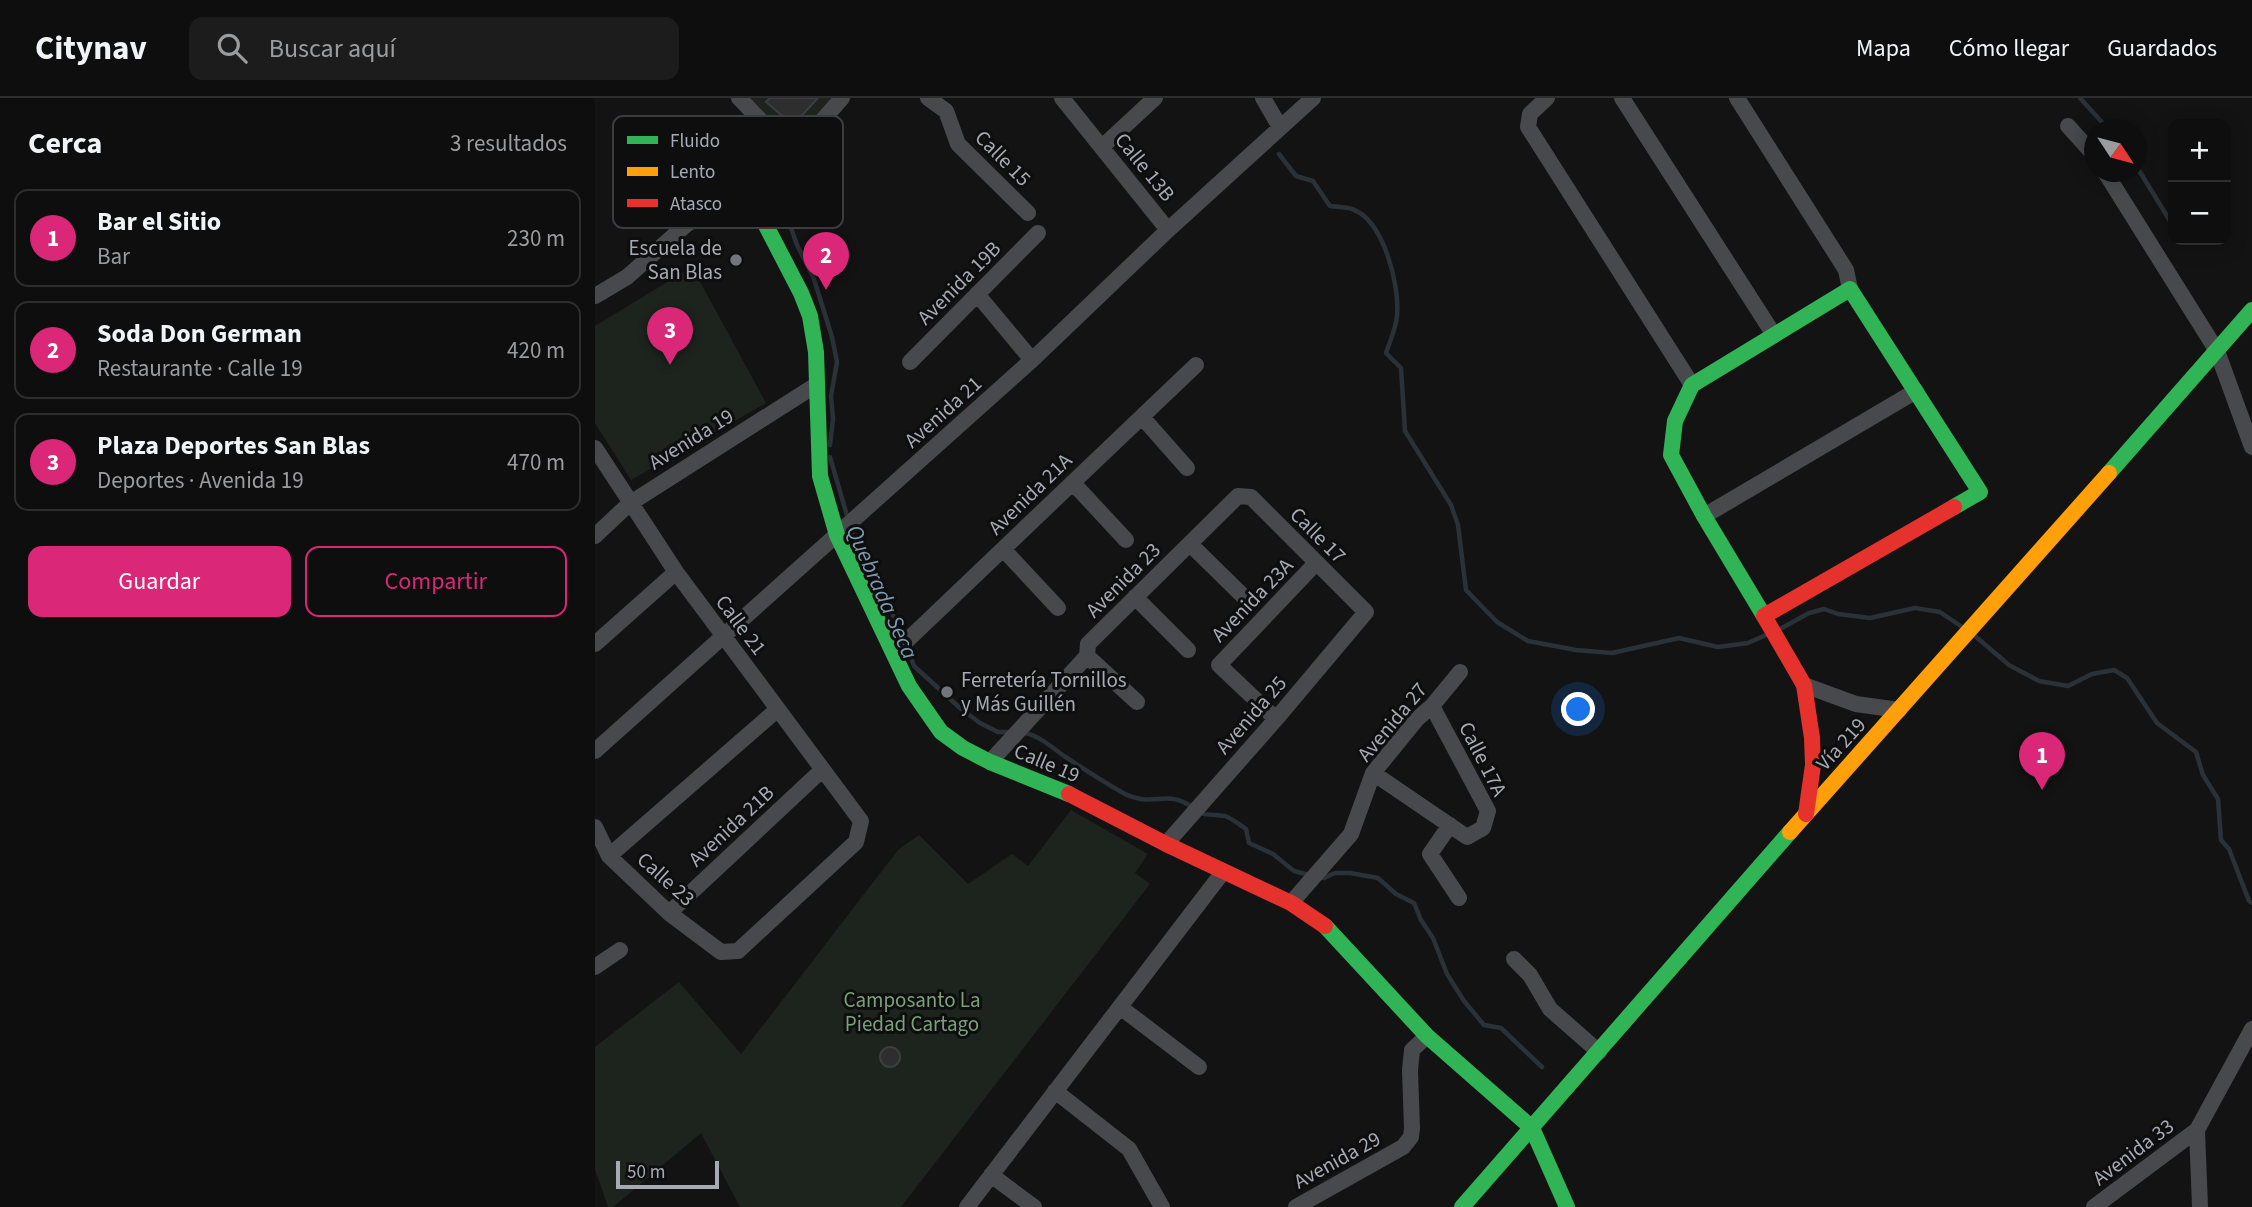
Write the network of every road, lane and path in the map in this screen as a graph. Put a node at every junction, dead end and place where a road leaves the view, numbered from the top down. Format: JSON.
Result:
{"nodes":[{"id":1,"x":739,"y":98,"type":"edge"},
{"id":2,"x":842,"y":98,"type":"edge"},
{"id":3,"x":929,"y":98,"type":"edge"},
{"id":4,"x":1062,"y":98,"type":"edge"},
{"id":5,"x":1155,"y":98,"type":"edge"},
{"id":6,"x":1263,"y":98,"type":"edge"},
{"id":7,"x":1313,"y":98,"type":"edge"},
{"id":8,"x":1547,"y":98,"type":"edge"},
{"id":9,"x":1622,"y":98,"type":"edge"},
{"id":10,"x":1737,"y":98,"type":"edge"},
{"id":11,"x":756,"y":116,"type":"edge"},
{"id":12,"x":826,"y":116,"type":"edge"},
{"id":13,"x":2068,"y":126,"type":"dead end"},
{"id":14,"x":1280,"y":127,"type":"junction"},
{"id":15,"x":2084,"y":144,"type":"edge"},
{"id":16,"x":1102,"y":147,"type":"junction"},
{"id":17,"x":2111,"y":182,"type":"edge"},
{"id":18,"x":1028,"y":213,"type":"dead end"},
{"id":19,"x":682,"y":228,"type":"edge"},
{"id":20,"x":767,"y":228,"type":"edge"},
{"id":21,"x":1168,"y":230,"type":"junction"},
{"id":22,"x":1038,"y":233,"type":"dead end"},
{"id":23,"x":1850,"y":289,"type":"junction"},
{"id":24,"x":978,"y":294,"type":"junction"},
{"id":25,"x":595,"y":296,"type":"edge"},
{"id":26,"x":2252,"y":310,"type":"edge"},
{"id":27,"x":1774,"y":335,"type":"junction"},
{"id":28,"x":2217,"y":351,"type":"junction"},
{"id":29,"x":1032,"y":360,"type":"junction"},
{"id":30,"x":910,"y":362,"type":"dead end"},
{"id":31,"x":1196,"y":365,"type":"dead end"},
{"id":32,"x":816,"y":385,"type":"junction"},
{"id":33,"x":1692,"y":385,"type":"junction"},
{"id":34,"x":1916,"y":391,"type":"junction"},
{"id":35,"x":1142,"y":417,"type":"junction"},
{"id":36,"x":2252,"y":447,"type":"edge"},
{"id":37,"x":595,"y":448,"type":"edge"},
{"id":38,"x":1187,"y":468,"type":"dead end"},
{"id":39,"x":1073,"y":483,"type":"junction"},
{"id":40,"x":1238,"y":496,"type":"joint"},
{"id":41,"x":629,"y":504,"type":"junction"},
{"id":42,"x":1704,"y":516,"type":"junction"},
{"id":43,"x":837,"y":535,"type":"junction"},
{"id":44,"x":595,"y":536,"type":"edge"},
{"id":45,"x":1126,"y":540,"type":"dead end"},
{"id":46,"x":1189,"y":544,"type":"junction"},
{"id":47,"x":1003,"y":549,"type":"junction"},
{"id":48,"x":1316,"y":564,"type":"junction"},
{"id":49,"x":676,"y":572,"type":"junction"},
{"id":50,"x":1135,"y":597,"type":"junction"},
{"id":51,"x":1244,"y":597,"type":"dead end"},
{"id":52,"x":1058,"y":608,"type":"dead end"},
{"id":53,"x":1366,"y":612,"type":"joint"},
{"id":54,"x":1764,"y":616,"type":"junction"},
{"id":55,"x":723,"y":636,"type":"junction"},
{"id":56,"x":595,"y":644,"type":"edge"},
{"id":57,"x":1188,"y":650,"type":"dead end"},
{"id":58,"x":894,"y":653,"type":"junction"},
{"id":59,"x":1087,"y":656,"type":"junction"},
{"id":60,"x":1460,"y":673,"type":"dead end"},
{"id":61,"x":1804,"y":685,"type":"junction"},
{"id":62,"x":1137,"y":702,"type":"dead end"},
{"id":63,"x":1432,"y":706,"type":"junction"},
{"id":64,"x":778,"y":709,"type":"junction"},
{"id":65,"x":1899,"y":710,"type":"junction"},
{"id":66,"x":1276,"y":719,"type":"junction"},
{"id":67,"x":595,"y":751,"type":"edge"},
{"id":68,"x":990,"y":762,"type":"junction"},
{"id":69,"x":822,"y":770,"type":"junction"},
{"id":70,"x":1373,"y":773,"type":"junction"},
{"id":71,"x":1807,"y":814,"type":"junction"},
{"id":72,"x":1450,"y":825,"type":"junction"},
{"id":73,"x":595,"y":827,"type":"edge"},
{"id":74,"x":1166,"y":844,"type":"junction"},
{"id":75,"x":608,"y":856,"type":"junction"},
{"id":76,"x":1223,"y":872,"type":"junction"},
{"id":77,"x":1459,"y":898,"type":"dead end"},
{"id":78,"x":1291,"y":903,"type":"junction"},
{"id":79,"x":669,"y":913,"type":"junction"},
{"id":80,"x":620,"y":950,"type":"dead end"},
{"id":81,"x":721,"y":952,"type":"joint"},
{"id":82,"x":1514,"y":959,"type":"dead end"},
{"id":83,"x":595,"y":967,"type":"edge"},
{"id":84,"x":1120,"y":1007,"type":"junction"},
{"id":85,"x":2252,"y":1029,"type":"edge"},
{"id":86,"x":1427,"y":1036,"type":"junction"},
{"id":87,"x":1599,"y":1052,"type":"junction"},
{"id":88,"x":1199,"y":1068,"type":"dead end"},
{"id":89,"x":1055,"y":1091,"type":"junction"},
{"id":90,"x":1532,"y":1128,"type":"junction"},
{"id":91,"x":2197,"y":1130,"type":"junction"},
{"id":92,"x":991,"y":1175,"type":"junction"},
{"id":93,"x":967,"y":1207,"type":"edge"},
{"id":94,"x":1034,"y":1207,"type":"edge"},
{"id":95,"x":1162,"y":1207,"type":"edge"},
{"id":96,"x":1296,"y":1207,"type":"edge"},
{"id":97,"x":1462,"y":1207,"type":"edge"},
{"id":98,"x":1567,"y":1207,"type":"edge"},
{"id":99,"x":2094,"y":1207,"type":"edge"},
{"id":100,"x":2200,"y":1207,"type":"edge"}],
"edges":[{"from":1,"to":11,"type":"street"},
{"from":2,"to":12,"type":"street"},
{"from":3,"to":18,"type":"street","name":"Calle 15"},
{"from":4,"to":16,"type":"street","name":"Calle 13B"},
{"from":5,"to":16,"type":"street"},
{"from":6,"to":14,"type":"street"},
{"from":7,"to":14,"type":"street","name":"Avenida 21"},
{"from":8,"to":33,"type":"street"},
{"from":9,"to":27,"type":"street"},
{"from":10,"to":23,"type":"street"},
{"from":13,"to":15,"type":"street"},
{"from":14,"to":21,"type":"street","name":"Avenida 21"},
{"from":16,"to":21,"type":"street","name":"Calle 13B"},
{"from":17,"to":28,"type":"street"},
{"from":19,"to":25,"type":"street"},
{"from":20,"to":32,"type":"street","name":"Calle 19"},
{"from":21,"to":29,"type":"street","name":"Avenida 21"},
{"from":22,"to":24,"type":"street","name":"Avenida 19B"},
{"from":23,"to":27,"type":"street"},
{"from":23,"to":34,"type":"street"},
{"from":24,"to":29,"type":"street"},
{"from":24,"to":30,"type":"street","name":"Avenida 19B"},
{"from":26,"to":28,"type":"street","name":"Vía 219"},
{"from":27,"to":33,"type":"street"},
{"from":28,"to":36,"type":"street"},
{"from":28,"to":65,"type":"street","name":"Vía 219"},
{"from":29,"to":43,"type":"street","name":"Avenida 21"},
{"from":31,"to":35,"type":"street","name":"Avenida 21A"},
{"from":32,"to":41,"type":"street","name":"Avenida 19"},
{"from":32,"to":43,"type":"street","name":"Calle 19"},
{"from":33,"to":42,"type":"street"},
{"from":34,"to":42,"type":"street"},
{"from":34,"to":54,"type":"street"},
{"from":35,"to":38,"type":"street"},
{"from":35,"to":39,"type":"street","name":"Avenida 21A"},
{"from":37,"to":41,"type":"street","name":"Calle 21"},
{"from":39,"to":45,"type":"street"},
{"from":39,"to":47,"type":"street","name":"Avenida 21A"},
{"from":40,"to":46,"type":"street","name":"Avenida 23"},
{"from":40,"to":48,"type":"street","name":"Calle 17"},
{"from":41,"to":44,"type":"street","name":"Avenida 19"},
{"from":41,"to":49,"type":"street","name":"Calle 21"},
{"from":42,"to":54,"type":"street"},
{"from":43,"to":55,"type":"street","name":"Avenida 21"},
{"from":43,"to":58,"type":"street","name":"Calle 19"},
{"from":46,"to":50,"type":"street","name":"Avenida 23"},
{"from":46,"to":51,"type":"street"},
{"from":47,"to":52,"type":"street"},
{"from":47,"to":58,"type":"street","name":"Avenida 21A"},
{"from":48,"to":53,"type":"street","name":"Calle 17"},
{"from":48,"to":66,"type":"street","name":"Avenida 23A"},
{"from":49,"to":55,"type":"street","name":"Calle 21"},
{"from":49,"to":56,"type":"street"},
{"from":50,"to":57,"type":"street"},
{"from":50,"to":59,"type":"street","name":"Avenida 23"},
{"from":53,"to":66,"type":"street","name":"Avenida 25"},
{"from":54,"to":61,"type":"street"},
{"from":55,"to":64,"type":"street","name":"Calle 21"},
{"from":55,"to":67,"type":"street","name":"Avenida 21"},
{"from":58,"to":68,"type":"street","name":"Calle 19"},
{"from":59,"to":62,"type":"street"},
{"from":59,"to":68,"type":"street","name":"Avenida 23"},
{"from":60,"to":63,"type":"street","name":"Avenida 27"},
{"from":61,"to":65,"type":"street"},
{"from":61,"to":71,"type":"street"},
{"from":63,"to":70,"type":"street","name":"Avenida 27"},
{"from":63,"to":72,"type":"street","name":"Calle 17A"},
{"from":64,"to":69,"type":"street","name":"Calle 21"},
{"from":64,"to":75,"type":"street"},
{"from":65,"to":71,"type":"street","name":"Vía 219"},
{"from":66,"to":74,"type":"street","name":"Avenida 25"},
{"from":68,"to":74,"type":"street","name":"Calle 19"},
{"from":69,"to":79,"type":"street","name":"Avenida 21B"},
{"from":69,"to":81,"type":"street","name":"Calle 21"},
{"from":70,"to":72,"type":"street","name":"Calle 17A"},
{"from":70,"to":78,"type":"street","name":"Avenida 27"},
{"from":71,"to":87,"type":"street","name":"Vía 219"},
{"from":72,"to":77,"type":"street"},
{"from":73,"to":75,"type":"street","name":"Calle 23"},
{"from":74,"to":76,"type":"street","name":"Calle 19"},
{"from":75,"to":79,"type":"street","name":"Calle 23"},
{"from":76,"to":78,"type":"street","name":"Calle 19"},
{"from":76,"to":84,"type":"street"},
{"from":78,"to":86,"type":"street","name":"Calle 19"},
{"from":79,"to":81,"type":"street","name":"Calle 23"},
{"from":80,"to":83,"type":"street"},
{"from":82,"to":87,"type":"street"},
{"from":84,"to":88,"type":"street"},
{"from":84,"to":89,"type":"street"},
{"from":85,"to":91,"type":"street"},
{"from":86,"to":90,"type":"street","name":"Calle 19"},
{"from":86,"to":96,"type":"street","name":"Avenida 29"},
{"from":87,"to":90,"type":"street","name":"Vía 219"},
{"from":89,"to":92,"type":"street"},
{"from":89,"to":95,"type":"street"},
{"from":90,"to":97,"type":"street","name":"Vía 219"},
{"from":90,"to":98,"type":"street","name":"Calle 19"},
{"from":91,"to":99,"type":"street","name":"Avenida 33"},
{"from":91,"to":100,"type":"street"},
{"from":92,"to":93,"type":"street"},
{"from":92,"to":94,"type":"street"}]}
